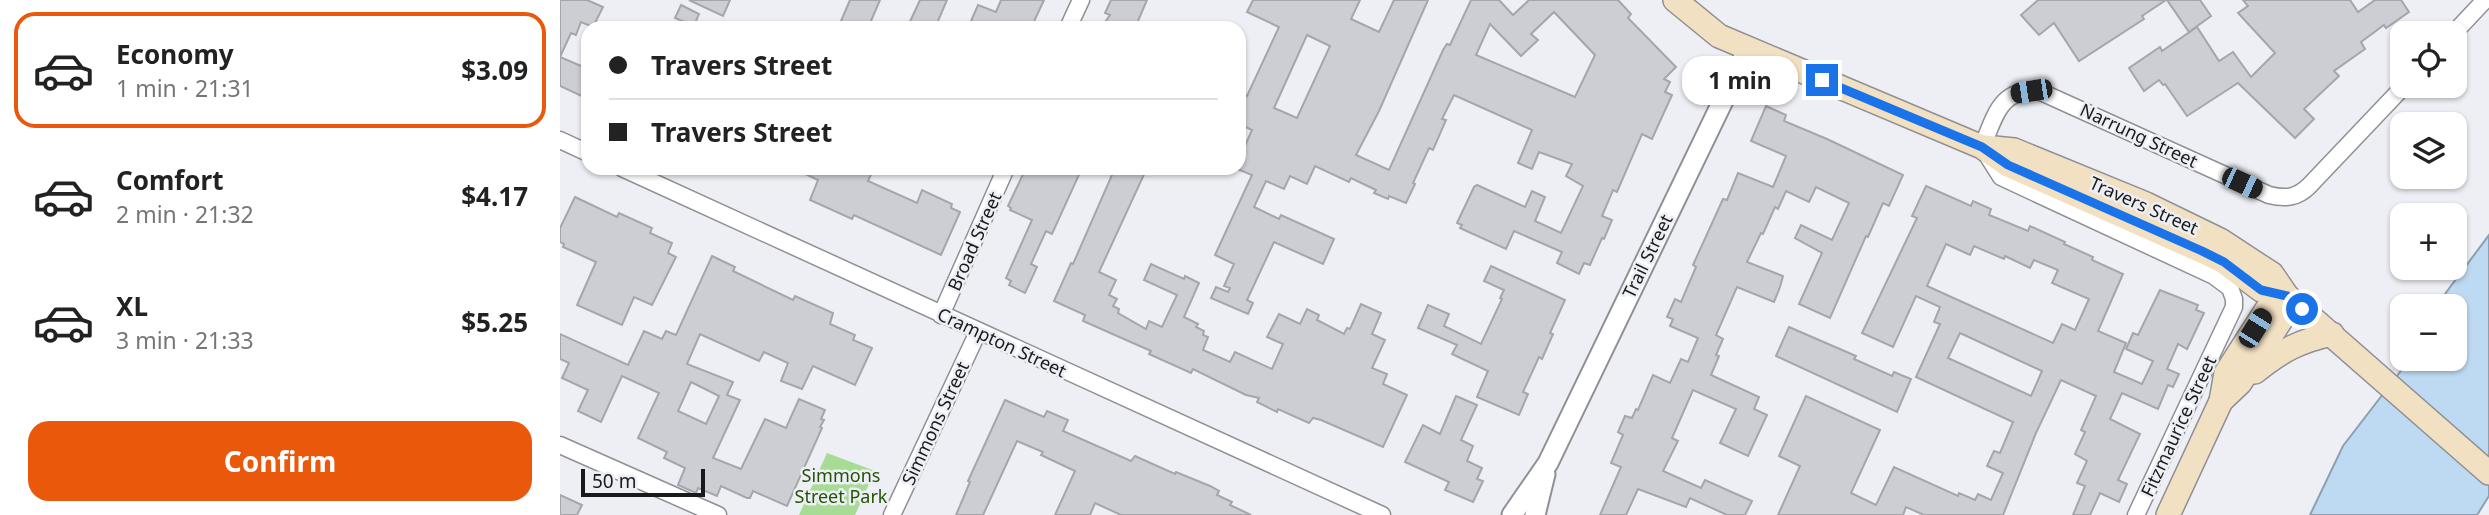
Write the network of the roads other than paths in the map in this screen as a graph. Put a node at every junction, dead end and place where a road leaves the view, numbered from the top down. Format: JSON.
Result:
{"nodes":[{"id":1,"x":1081,"y":0,"type":"edge"},
{"id":2,"x":1675,"y":0,"type":"edge"},
{"id":3,"x":2485,"y":0,"type":"edge"},
{"id":4,"x":1071,"y":21,"type":"edge"},
{"id":5,"x":2465,"y":21,"type":"edge"},
{"id":6,"x":1748,"y":49,"type":"junction"},
{"id":7,"x":2393,"y":98,"type":"edge"},
{"id":8,"x":560,"y":140,"type":"edge"},
{"id":9,"x":1982,"y":147,"type":"junction"},
{"id":10,"x":581,"y":150,"type":"edge"},
{"id":11,"x":637,"y":175,"type":"edge"},
{"id":12,"x":1003,"y":175,"type":"edge"},
{"id":13,"x":2287,"y":296,"type":"junction"},
{"id":14,"x":2234,"y":299,"type":"joint"},
{"id":15,"x":941,"y":314,"type":"junction"},
{"id":16,"x":978,"y":332,"type":"junction"},
{"id":17,"x":2340,"y":341,"type":"junction"},
{"id":18,"x":2240,"y":383,"type":"junction"},
{"id":19,"x":2221,"y":401,"type":"junction"},
{"id":20,"x":560,"y":444,"type":"edge"},
{"id":21,"x":1548,"y":463,"type":"junction"},
{"id":22,"x":2489,"y":473,"type":"edge"},
{"id":23,"x":718,"y":515,"type":"edge"},
{"id":24,"x":892,"y":515,"type":"edge"},
{"id":25,"x":1382,"y":515,"type":"edge"},
{"id":26,"x":1512,"y":515,"type":"edge"},
{"id":27,"x":1535,"y":515,"type":"edge"},
{"id":28,"x":2136,"y":515,"type":"edge"},
{"id":29,"x":2168,"y":515,"type":"edge"}],
"edges":[{"from":1,"to":4,"type":"street"},
{"from":2,"to":6,"type":"main road","name":"Travers Street"},
{"from":3,"to":5,"type":"street"},
{"from":6,"to":9,"type":"main road","name":"Travers Street"},
{"from":6,"to":21,"type":"street","name":"Trail Street"},
{"from":7,"to":9,"type":"street","name":"Narrung Street"},
{"from":8,"to":10,"type":"street"},
{"from":9,"to":13,"type":"main road","name":"Travers Street"},
{"from":9,"to":14,"type":"street","name":"Travers Street"},
{"from":11,"to":15,"type":"street","name":"Crampton Street"},
{"from":12,"to":15,"type":"street","name":"Broad Street"},
{"from":13,"to":17,"type":"main road","name":"Travers Street"},
{"from":13,"to":18,"type":"main road","name":"Fitzmaurice Street"},
{"from":13,"to":19,"type":"main road","name":"Fitzmaurice Street"},
{"from":14,"to":28,"type":"street","name":"Fitzmaurice Street"},
{"from":15,"to":16,"type":"street","name":"Crampton Street"},
{"from":16,"to":24,"type":"street","name":"Simmons Street"},
{"from":16,"to":25,"type":"street","name":"Crampton Street"},
{"from":17,"to":18,"type":"main road"},
{"from":17,"to":22,"type":"main road","name":"Travers Street"},
{"from":18,"to":19,"type":"main road","name":"Fitzmaurice Street"},
{"from":19,"to":29,"type":"main road","name":"Fitzmaurice Street"},
{"from":20,"to":23,"type":"street"},
{"from":21,"to":26,"type":"street","name":"Trail Street"},
{"from":21,"to":27,"type":"street","name":"Trail Street"}]}
